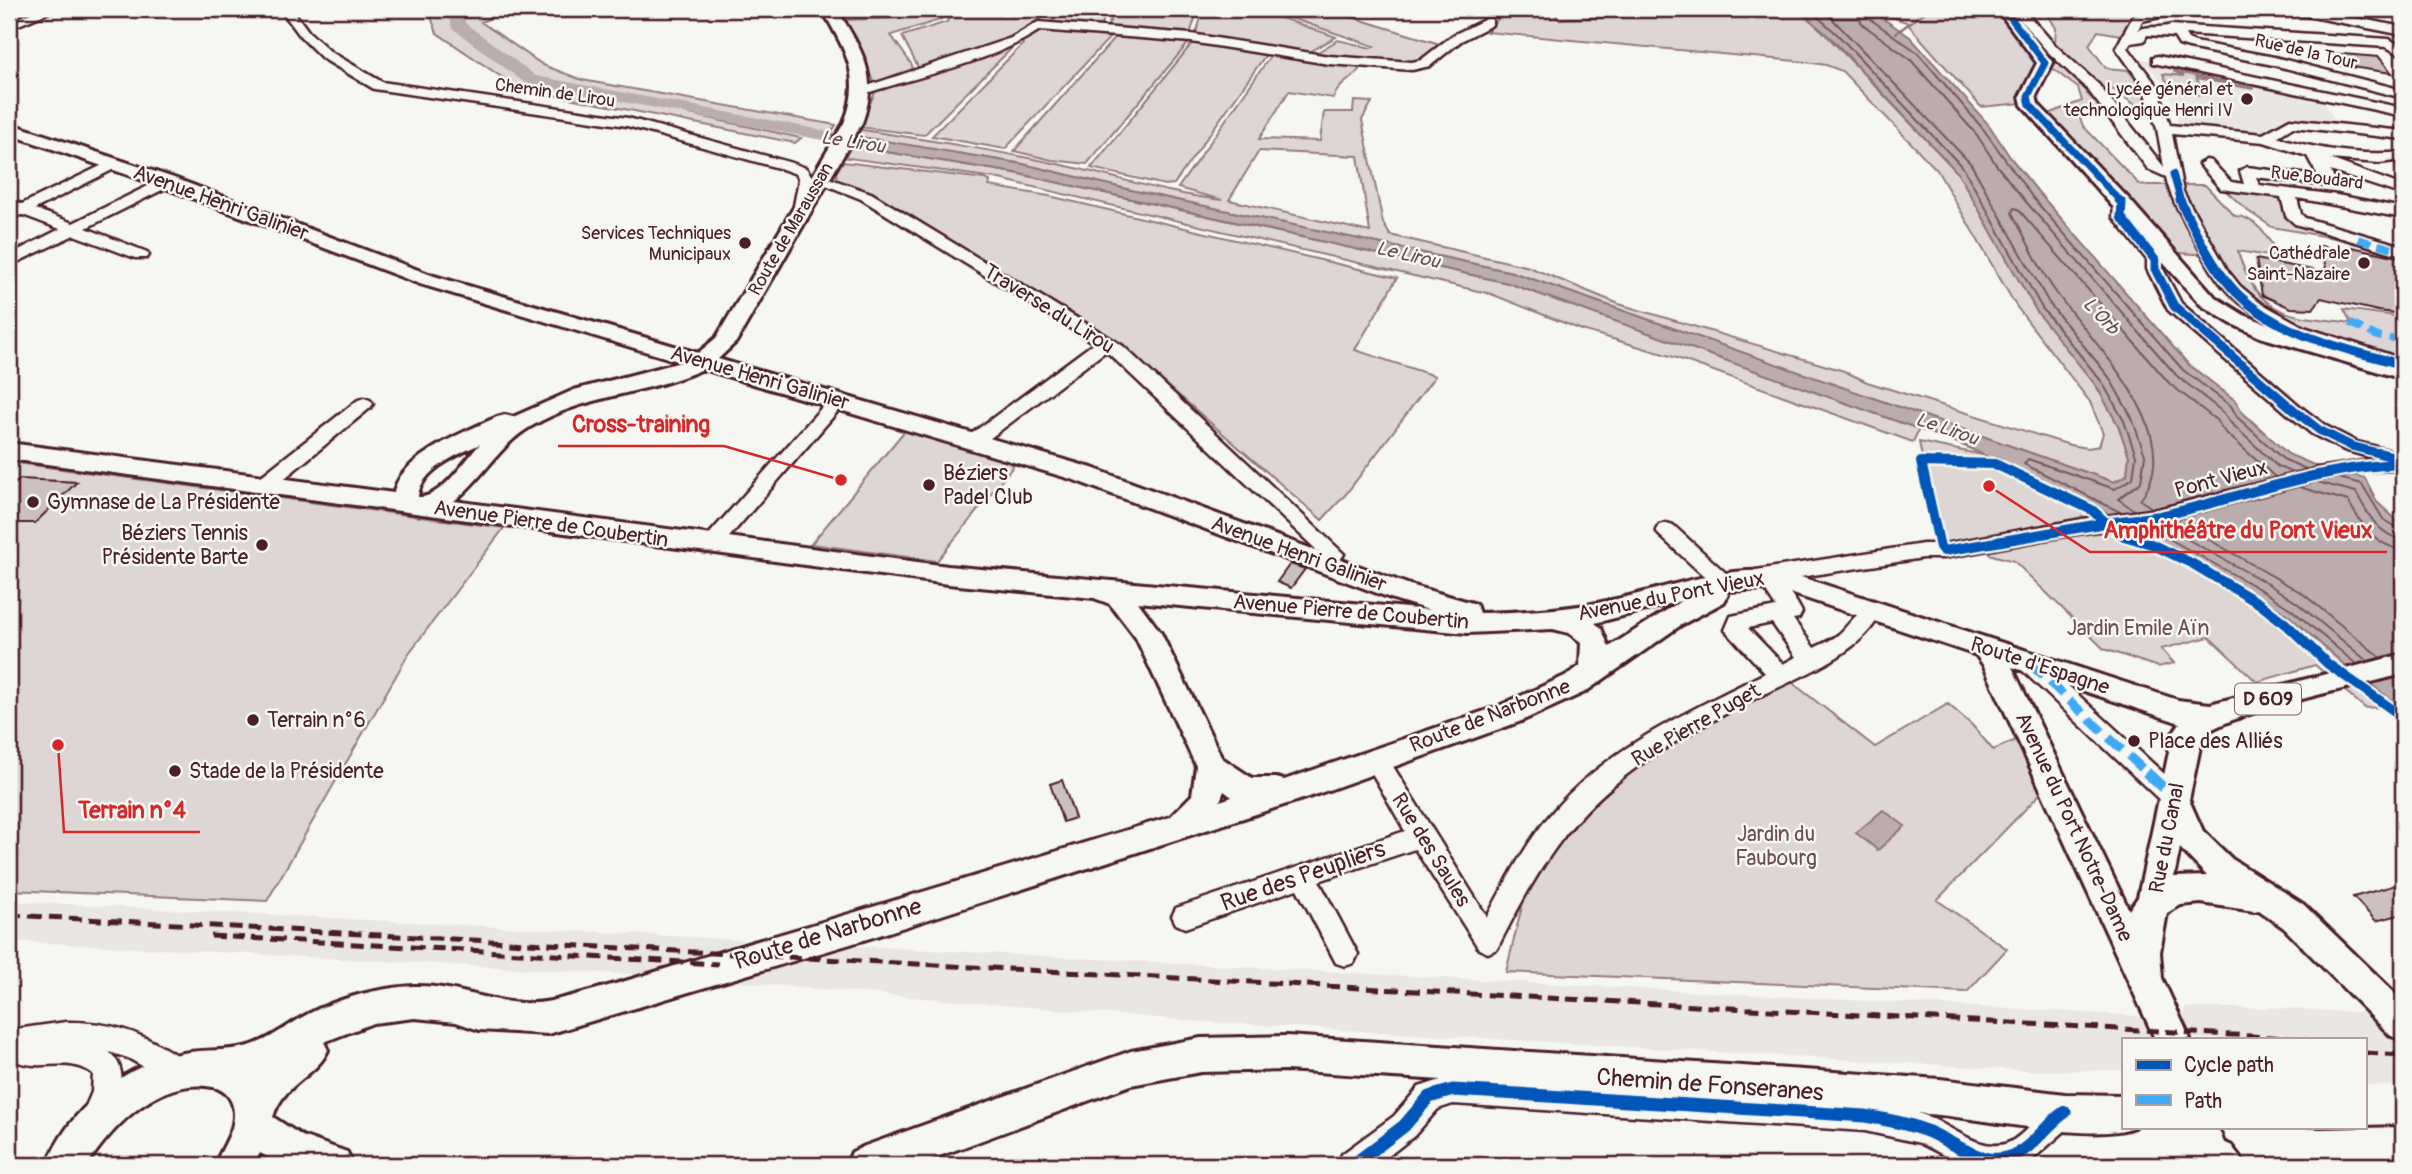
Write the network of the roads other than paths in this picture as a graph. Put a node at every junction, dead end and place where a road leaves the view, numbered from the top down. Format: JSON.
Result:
{"nodes":[{"id":1,"x":51,"y":9,"type":"edge"},
{"id":2,"x":286,"y":9,"type":"edge"},
{"id":3,"x":827,"y":9,"type":"edge"},
{"id":4,"x":2004,"y":9,"type":"edge"},
{"id":5,"x":2017,"y":9,"type":"edge"},
{"id":6,"x":2178,"y":9,"type":"edge"},
{"id":7,"x":2292,"y":9,"type":"edge"},
{"id":8,"x":2349,"y":9,"type":"edge"},
{"id":9,"x":2320,"y":14,"type":"junction"},
{"id":10,"x":2368,"y":16,"type":"edge"},
{"id":11,"x":1488,"y":22,"type":"dead end"},
{"id":12,"x":2134,"y":23,"type":"junction"},
{"id":13,"x":9,"y":25,"type":"edge"},
{"id":14,"x":2403,"y":26,"type":"edge"},
{"id":15,"x":2147,"y":37,"type":"dead end"},
{"id":16,"x":2127,"y":39,"type":"junction"},
{"id":17,"x":2343,"y":40,"type":"junction"},
{"id":18,"x":2188,"y":44,"type":"junction"},
{"id":19,"x":2403,"y":52,"type":"edge"},
{"id":20,"x":2158,"y":60,"type":"dead end"},
{"id":21,"x":2284,"y":64,"type":"junction"},
{"id":22,"x":2182,"y":65,"type":"junction"},
{"id":23,"x":2338,"y":77,"type":"junction"},
{"id":24,"x":2282,"y":85,"type":"junction"},
{"id":25,"x":864,"y":86,"type":"junction"},
{"id":26,"x":2403,"y":94,"type":"edge"},
{"id":27,"x":2334,"y":98,"type":"junction"},
{"id":28,"x":2403,"y":112,"type":"edge"},
{"id":29,"x":9,"y":128,"type":"edge"},
{"id":30,"x":2164,"y":129,"type":"junction"},
{"id":31,"x":2354,"y":130,"type":"junction"},
{"id":32,"x":2403,"y":135,"type":"edge"},
{"id":33,"x":2266,"y":138,"type":"junction"},
{"id":34,"x":2312,"y":153,"type":"junction"},
{"id":35,"x":2403,"y":156,"type":"edge"},
{"id":36,"x":113,"y":164,"type":"junction"},
{"id":37,"x":2206,"y":164,"type":"dead end"},
{"id":38,"x":2173,"y":174,"type":"junction"},
{"id":39,"x":820,"y":179,"type":"junction"},
{"id":40,"x":167,"y":182,"type":"junction"},
{"id":41,"x":2253,"y":189,"type":"junction"},
{"id":42,"x":2403,"y":191,"type":"edge"},
{"id":43,"x":2288,"y":194,"type":"junction"},
{"id":44,"x":2122,"y":203,"type":"junction"},
{"id":45,"x":13,"y":209,"type":"edge"},
{"id":46,"x":802,"y":211,"type":"junction"},
{"id":47,"x":2403,"y":213,"type":"edge"},
{"id":48,"x":72,"y":229,"type":"junction"},
{"id":49,"x":2403,"y":251,"type":"edge"},
{"id":50,"x":141,"y":255,"type":"dead end"},
{"id":51,"x":9,"y":261,"type":"edge"},
{"id":52,"x":728,"y":335,"type":"junction"},
{"id":53,"x":1106,"y":342,"type":"junction"},
{"id":54,"x":676,"y":353,"type":"junction"},
{"id":55,"x":703,"y":361,"type":"junction"},
{"id":56,"x":2403,"y":365,"type":"edge"},
{"id":57,"x":2403,"y":372,"type":"edge"},
{"id":58,"x":837,"y":401,"type":"junction"},
{"id":59,"x":363,"y":404,"type":"dead end"},
{"id":60,"x":974,"y":441,"type":"junction"},
{"id":61,"x":9,"y":451,"type":"edge"},
{"id":62,"x":2403,"y":458,"type":"edge"},
{"id":63,"x":2403,"y":464,"type":"edge"},
{"id":64,"x":262,"y":485,"type":"junction"},
{"id":65,"x":415,"y":505,"type":"junction"},
{"id":66,"x":1666,"y":530,"type":"dead end"},
{"id":67,"x":711,"y":545,"type":"junction"},
{"id":68,"x":1959,"y":549,"type":"joint"},
{"id":69,"x":1331,"y":559,"type":"junction"},
{"id":70,"x":1828,"y":567,"type":"junction"},
{"id":71,"x":1722,"y":581,"type":"junction"},
{"id":72,"x":1095,"y":589,"type":"junction"},
{"id":73,"x":1816,"y":592,"type":"junction"},
{"id":74,"x":1770,"y":594,"type":"junction"},
{"id":75,"x":1190,"y":598,"type":"junction"},
{"id":76,"x":1867,"y":618,"type":"junction"},
{"id":77,"x":1548,"y":619,"type":"junction"},
{"id":78,"x":1513,"y":621,"type":"junction"},
{"id":79,"x":1147,"y":633,"type":"junction"},
{"id":80,"x":1974,"y":649,"type":"junction"},
{"id":81,"x":1811,"y":661,"type":"junction"},
{"id":82,"x":2030,"y":664,"type":"junction"},
{"id":83,"x":2403,"y":664,"type":"edge"},
{"id":84,"x":1592,"y":673,"type":"junction"},
{"id":85,"x":1782,"y":677,"type":"junction"},
{"id":86,"x":2211,"y":716,"type":"junction"},
{"id":87,"x":1376,"y":759,"type":"junction"},
{"id":88,"x":1211,"y":766,"type":"junction"},
{"id":89,"x":1309,"y":785,"type":"junction"},
{"id":90,"x":2175,"y":799,"type":"junction"},
{"id":91,"x":1173,"y":829,"type":"junction"},
{"id":92,"x":1421,"y":836,"type":"junction"},
{"id":93,"x":1303,"y":876,"type":"junction"},
{"id":94,"x":2106,"y":894,"type":"junction"},
{"id":95,"x":2155,"y":902,"type":"junction"},
{"id":96,"x":2275,"y":904,"type":"junction"},
{"id":97,"x":1185,"y":916,"type":"dead end"},
{"id":98,"x":1488,"y":941,"type":"joint"},
{"id":99,"x":1345,"y":954,"type":"dead end"},
{"id":100,"x":2145,"y":978,"type":"junction"},
{"id":101,"x":480,"y":1014,"type":"junction"},
{"id":102,"x":2403,"y":1024,"type":"edge"},
{"id":103,"x":2173,"y":1038,"type":"edge"},
{"id":104,"x":9,"y":1043,"type":"edge"},
{"id":105,"x":9,"y":1056,"type":"edge"},
{"id":106,"x":213,"y":1069,"type":"junction"},
{"id":107,"x":178,"y":1072,"type":"junction"},
{"id":108,"x":1940,"y":1097,"type":"junction"},
{"id":109,"x":2122,"y":1099,"type":"edge"},
{"id":110,"x":2065,"y":1112,"type":"junction"},
{"id":111,"x":2122,"y":1113,"type":"edge"},
{"id":112,"x":252,"y":1123,"type":"junction"},
{"id":113,"x":2242,"y":1128,"type":"edge"},
{"id":114,"x":2244,"y":1128,"type":"edge"},
{"id":115,"x":2403,"y":1146,"type":"edge"},
{"id":116,"x":71,"y":1151,"type":"edge"},
{"id":117,"x":1970,"y":1157,"type":"edge"},
{"id":118,"x":2315,"y":1157,"type":"edge"},
{"id":119,"x":2017,"y":1158,"type":"edge"},
{"id":120,"x":234,"y":1165,"type":"edge"},
{"id":121,"x":334,"y":1165,"type":"edge"},
{"id":122,"x":865,"y":1165,"type":"edge"},
{"id":123,"x":1353,"y":1165,"type":"edge"},
{"id":124,"x":2274,"y":1165,"type":"edge"}],
"edges":[{"from":1,"to":13,"type":"street"},
{"from":2,"to":46,"type":"street","name":"Chemin de Lirou"},
{"from":3,"to":25,"type":"main road"},
{"from":4,"to":44,"type":"main road"},
{"from":5,"to":38,"type":"street"},
{"from":6,"to":12,"type":"street"},
{"from":7,"to":9,"type":"street"},
{"from":8,"to":10,"type":"street"},
{"from":9,"to":10,"type":"street"},
{"from":9,"to":17,"type":"street"},
{"from":10,"to":14,"type":"street"},
{"from":11,"to":25,"type":"street"},
{"from":12,"to":16,"type":"street"},
{"from":12,"to":17,"type":"street"},
{"from":15,"to":18,"type":"street"},
{"from":16,"to":18,"type":"street","name":"Rue de la Tour"},
{"from":16,"to":30,"type":"street"},
{"from":17,"to":19,"type":"street"},
{"from":18,"to":21,"type":"street","name":"Rue de la Tour"},
{"from":18,"to":22,"type":"street"},
{"from":20,"to":22,"type":"street"},
{"from":21,"to":23,"type":"street","name":"Rue de la Tour"},
{"from":21,"to":24,"type":"street"},
{"from":22,"to":24,"type":"street"},
{"from":23,"to":26,"type":"street","name":"Rue de la Tour"},
{"from":23,"to":27,"type":"street"},
{"from":24,"to":27,"type":"street"},
{"from":25,"to":39,"type":"main road","name":"Route de Maraussan"},
{"from":27,"to":28,"type":"street"},
{"from":27,"to":31,"type":"street"},
{"from":29,"to":36,"type":"main road","name":"Avenue Henri Galinier"},
{"from":30,"to":33,"type":"street"},
{"from":30,"to":38,"type":"street"},
{"from":31,"to":32,"type":"street"},
{"from":31,"to":33,"type":"street"},
{"from":33,"to":34,"type":"street"},
{"from":34,"to":35,"type":"street"},
{"from":34,"to":41,"type":"street"},
{"from":34,"to":42,"type":"street"},
{"from":36,"to":40,"type":"main road","name":"Avenue Henri Galinier"},
{"from":36,"to":45,"type":"street"},
{"from":37,"to":41,"type":"street","name":"Rue Boudard"},
{"from":38,"to":56,"type":"street"},
{"from":39,"to":46,"type":"main road","name":"Route de Maraussan"},
{"from":39,"to":53,"type":"street","name":"Traverse du Lirou"},
{"from":40,"to":48,"type":"street"},
{"from":40,"to":54,"type":"main road","name":"Avenue Henri Galinier"},
{"from":41,"to":43,"type":"street","name":"Rue Boudard"},
{"from":43,"to":47,"type":"street","name":"Rue Boudard"},
{"from":43,"to":49,"type":"street"},
{"from":44,"to":57,"type":"main road"},
{"from":44,"to":62,"type":"street"},
{"from":45,"to":48,"type":"street"},
{"from":46,"to":52,"type":"main road","name":"Route de Maraussan"},
{"from":48,"to":50,"type":"street"},
{"from":48,"to":51,"type":"street"},
{"from":52,"to":54,"type":"main road"},
{"from":52,"to":55,"type":"main road","name":"Route de Maraussan"},
{"from":53,"to":60,"type":"street"},
{"from":53,"to":69,"type":"street","name":"Traverse du Lirou"},
{"from":54,"to":55,"type":"main road","name":"Avenue Henri Galinier"},
{"from":54,"to":65,"type":"main road"},
{"from":55,"to":58,"type":"main road","name":"Avenue Henri Galinier"},
{"from":55,"to":65,"type":"main road"},
{"from":58,"to":60,"type":"main road","name":"Avenue Henri Galinier"},
{"from":58,"to":67,"type":"street"},
{"from":59,"to":64,"type":"street"},
{"from":60,"to":69,"type":"main road","name":"Avenue Henri Galinier"},
{"from":61,"to":64,"type":"main road","name":"Avenue Pierre de Coubertin"},
{"from":63,"to":68,"type":"street","name":"Pont Vieux"},
{"from":64,"to":65,"type":"main road","name":"Avenue Pierre de Coubertin"},
{"from":65,"to":67,"type":"main road","name":"Avenue Pierre de Coubertin"},
{"from":66,"to":71,"type":"street"},
{"from":67,"to":72,"type":"main road","name":"Avenue Pierre de Coubertin"},
{"from":68,"to":70,"type":"street","name":"Avenue du Pont Vieux"},
{"from":69,"to":78,"type":"main road","name":"Avenue Henri Galinier"},
{"from":70,"to":73,"type":"street"},
{"from":70,"to":74,"type":"street","name":"Avenue du Pont Vieux"},
{"from":71,"to":74,"type":"main road","name":"Avenue du Pont Vieux"},
{"from":71,"to":77,"type":"main road","name":"Avenue du Pont Vieux"},
{"from":72,"to":75,"type":"main road","name":"Avenue Pierre de Coubertin"},
{"from":72,"to":79,"type":"main road","name":"Avenue Pierre de Coubertin"},
{"from":73,"to":74,"type":"main road","name":"Route d'Espagne"},
{"from":73,"to":80,"type":"main road","name":"Route d'Espagne"},
{"from":74,"to":76,"type":"main road","name":"Route d'Espagne"},
{"from":74,"to":81,"type":"street"},
{"from":74,"to":84,"type":"main road","name":"Route de Narbonne"},
{"from":74,"to":85,"type":"street","name":"Rue Pierre Puget"},
{"from":75,"to":78,"type":"main road","name":"Avenue Pierre de Coubertin"},
{"from":75,"to":79,"type":"main road"},
{"from":76,"to":80,"type":"main road","name":"Route d'Espagne"},
{"from":76,"to":81,"type":"street","name":"Rue Pierre Puget"},
{"from":77,"to":78,"type":"main road","name":"Avenue du Pont Vieux"},
{"from":77,"to":84,"type":"main road"},
{"from":79,"to":88,"type":"main road"},
{"from":80,"to":82,"type":"main road","name":"Route d'Espagne"},
{"from":80,"to":94,"type":"main road","name":"Avenue du Port Notre-Dame"},
{"from":81,"to":85,"type":"street","name":"Rue Pierre Puget"},
{"from":82,"to":86,"type":"main road","name":"Route d'Espagne"},
{"from":82,"to":90,"type":"street"},
{"from":83,"to":86,"type":"main road","name":"Route d'Espagne","number":"D 609"},
{"from":84,"to":87,"type":"main road","name":"Route de Narbonne"},
{"from":85,"to":98,"type":"street","name":"Rue Pierre Puget"},
{"from":86,"to":90,"type":"main road","name":"Rue du Canal"},
{"from":87,"to":89,"type":"main road","name":"Route de Narbonne"},
{"from":87,"to":92,"type":"street","name":"Rue des Saules"},
{"from":88,"to":89,"type":"main road","name":"Route de Narbonne"},
{"from":88,"to":91,"type":"main road","name":"Route de Narbonne"},
{"from":89,"to":91,"type":"main road","name":"Route de Narbonne"},
{"from":90,"to":95,"type":"main road","name":"Rue du Canal"},
{"from":90,"to":96,"type":"main road"},
{"from":91,"to":101,"type":"main road","name":"Route de Narbonne"},
{"from":92,"to":93,"type":"street","name":"Rue des Peupliers"},
{"from":92,"to":98,"type":"street","name":"Rue des Saules"},
{"from":93,"to":97,"type":"street","name":"Rue des Peupliers"},
{"from":93,"to":99,"type":"street"},
{"from":94,"to":95,"type":"main road","name":"Rue du Canal"},
{"from":94,"to":100,"type":"main road","name":"Avenue du Port Notre-Dame"},
{"from":95,"to":96,"type":"main road"},
{"from":95,"to":100,"type":"main road","name":"Avenue du Port Notre-Dame"},
{"from":96,"to":102,"type":"main road"},
{"from":100,"to":103,"type":"main road","name":"Avenue du Port Notre-Dame"},
{"from":101,"to":106,"type":"main road","name":"Route de Narbonne"},
{"from":101,"to":112,"type":"main road","name":"Route de Narbonne"},
{"from":104,"to":107,"type":"street"},
{"from":105,"to":116,"type":"street"},
{"from":106,"to":107,"type":"main road"},
{"from":106,"to":112,"type":"main road"},
{"from":107,"to":116,"type":"main road"},
{"from":108,"to":109,"type":"main road"},
{"from":108,"to":110,"type":"main road"},
{"from":108,"to":122,"type":"main road"},
{"from":110,"to":111,"type":"main road"},
{"from":110,"to":119,"type":"street","name":"Chemin de Fonseranes"},
{"from":112,"to":120,"type":"main road","name":"Route de Narbonne"},
{"from":112,"to":121,"type":"main road"},
{"from":113,"to":124,"type":"main road"},
{"from":114,"to":118,"type":"main road"},
{"from":115,"to":118,"type":"main road"},
{"from":117,"to":119,"type":"street","name":"Chemin de Fonseranes"},
{"from":117,"to":123,"type":"street","name":"Chemin de Fonseranes"}]}
